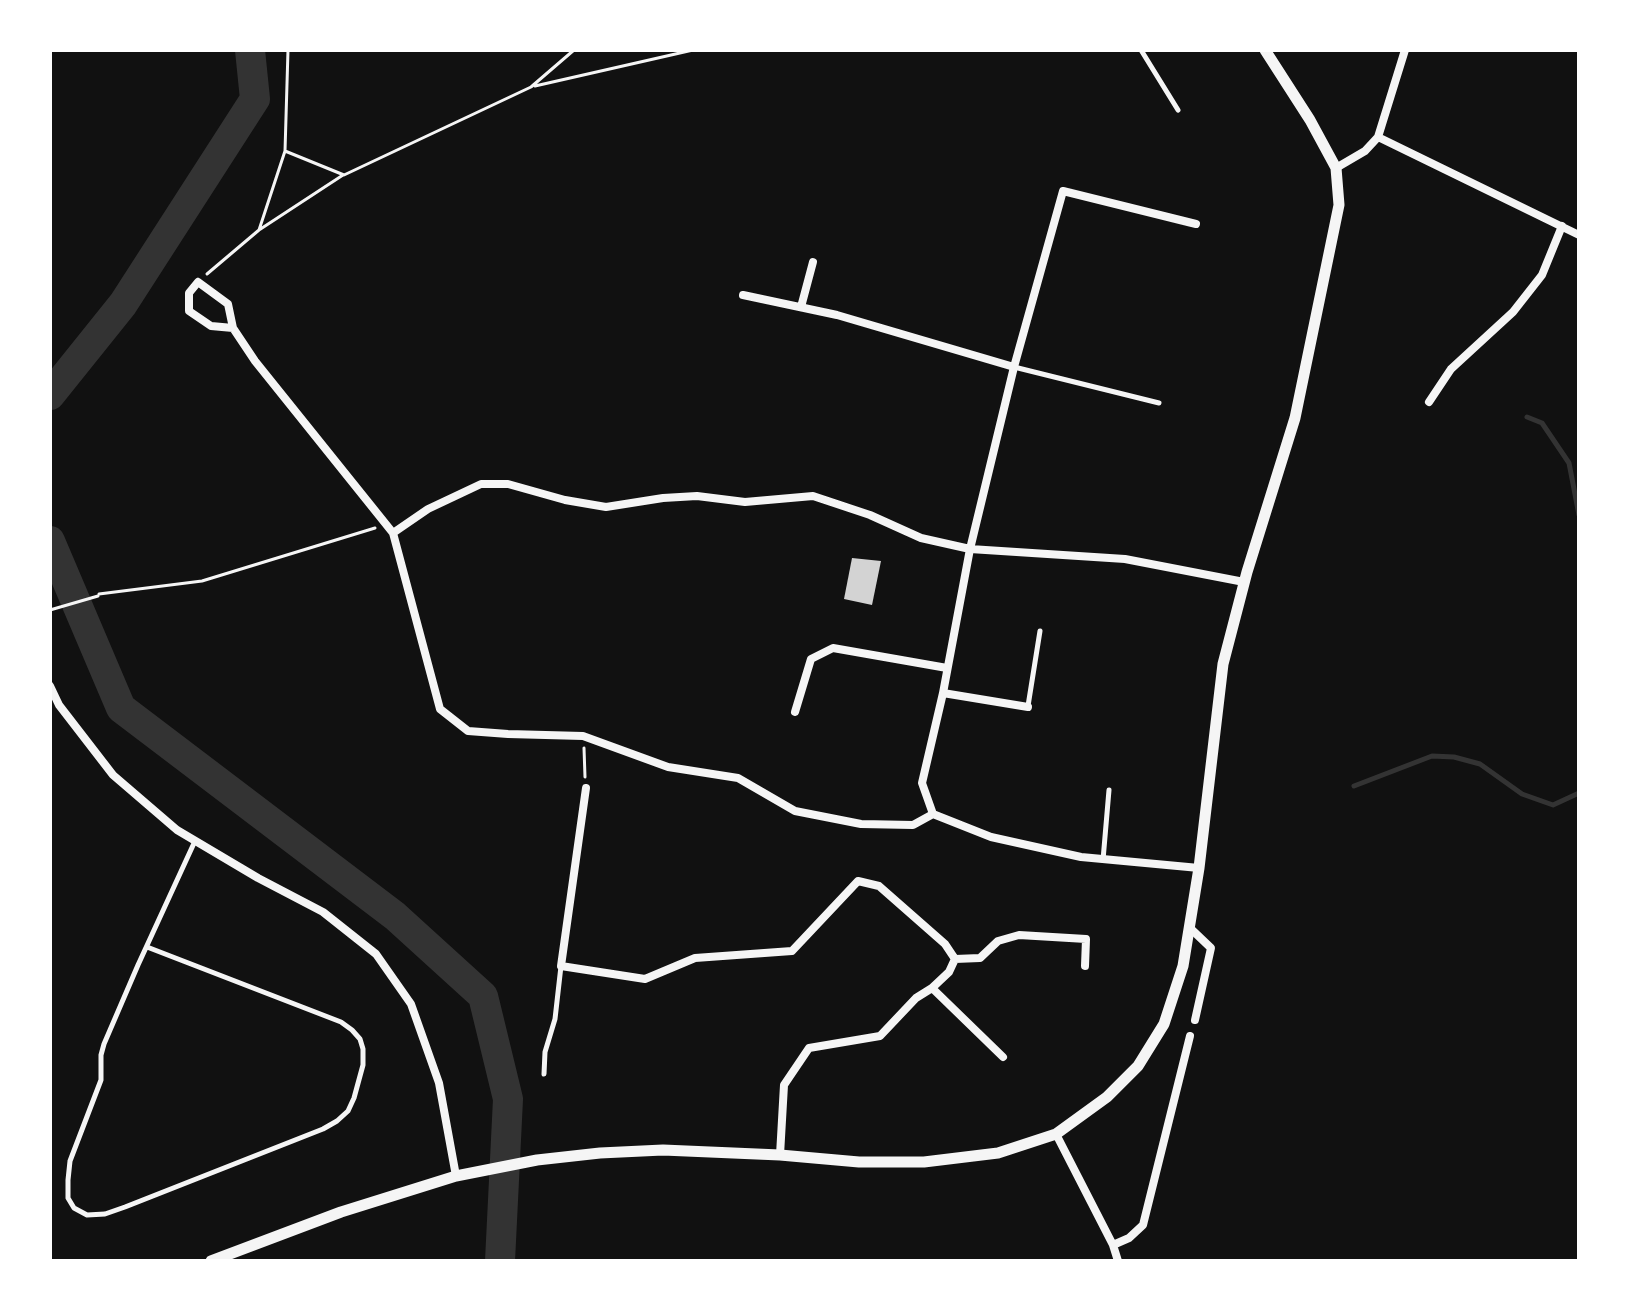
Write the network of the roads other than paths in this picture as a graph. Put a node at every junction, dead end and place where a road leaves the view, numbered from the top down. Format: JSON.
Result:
{"nodes":[{"id":1,"x":1141,"y":50,"type":"edge"},
{"id":2,"x":1265,"y":50,"type":"edge"},
{"id":3,"x":1402,"y":51,"type":"edge"},
{"id":4,"x":1178,"y":110,"type":"dead end"},
{"id":5,"x":1378,"y":137,"type":"junction"},
{"id":6,"x":1336,"y":168,"type":"junction"},
{"id":7,"x":1196,"y":224,"type":"dead end"},
{"id":8,"x":1562,"y":226,"type":"junction"},
{"id":9,"x":1579,"y":235,"type":"edge"},
{"id":10,"x":813,"y":262,"type":"dead end"},
{"id":11,"x":743,"y":295,"type":"dead end"},
{"id":12,"x":801,"y":307,"type":"junction"},
{"id":13,"x":233,"y":328,"type":"junction"},
{"id":14,"x":1014,"y":367,"type":"junction"},
{"id":15,"x":1429,"y":402,"type":"dead end"},
{"id":16,"x":1159,"y":403,"type":"dead end"},
{"id":17,"x":393,"y":533,"type":"junction"},
{"id":18,"x":970,"y":549,"type":"junction"},
{"id":19,"x":1244,"y":582,"type":"junction"},
{"id":20,"x":1040,"y":631,"type":"dead end"},
{"id":21,"x":947,"y":668,"type":"junction"},
{"id":22,"x":50,"y":686,"type":"edge"},
{"id":23,"x":943,"y":693,"type":"junction"},
{"id":24,"x":1028,"y":707,"type":"joint"},
{"id":25,"x":795,"y":712,"type":"dead end"},
{"id":26,"x":586,"y":788,"type":"road end"},
{"id":27,"x":1109,"y":790,"type":"dead end"},
{"id":28,"x":933,"y":814,"type":"junction"},
{"id":29,"x":195,"y":841,"type":"junction"},
{"id":30,"x":1103,"y":860,"type":"junction"},
{"id":31,"x":1199,"y":868,"type":"junction"},
{"id":32,"x":1190,"y":928,"type":"junction"},
{"id":33,"x":147,"y":947,"type":"junction"},
{"id":34,"x":955,"y":959,"type":"junction"},
{"id":35,"x":561,"y":966,"type":"junction"},
{"id":36,"x":1085,"y":966,"type":"dead end"},
{"id":37,"x":932,"y":988,"type":"junction"},
{"id":38,"x":1195,"y":1020,"type":"dead end"},
{"id":39,"x":1190,"y":1036,"type":"dead end"},
{"id":40,"x":1003,"y":1057,"type":"dead end"},
{"id":41,"x":544,"y":1074,"type":"dead end"},
{"id":42,"x":1056,"y":1134,"type":"junction"},
{"id":43,"x":780,"y":1155,"type":"junction"},
{"id":44,"x":456,"y":1176,"type":"junction"},
{"id":45,"x":1113,"y":1245,"type":"junction"},
{"id":46,"x":211,"y":1261,"type":"edge"},
{"id":47,"x":1118,"y":1261,"type":"edge"}],
"edges":[{"from":1,"to":4,"type":"lane"},
{"from":2,"to":6,"type":"street"},
{"from":3,"to":5,"type":"street"},
{"from":5,"to":6,"type":"street"},
{"from":5,"to":8,"type":"street"},
{"from":6,"to":19,"type":"street"},
{"from":7,"to":14,"type":"street"},
{"from":8,"to":9,"type":"street"},
{"from":8,"to":15,"type":"street"},
{"from":10,"to":12,"type":"street"},
{"from":11,"to":12,"type":"street"},
{"from":12,"to":14,"type":"street"},
{"from":13,"to":13,"type":"street"},
{"from":13,"to":17,"type":"street"},
{"from":14,"to":16,"type":"lane"},
{"from":14,"to":18,"type":"street"},
{"from":17,"to":18,"type":"street"},
{"from":17,"to":28,"type":"street"},
{"from":18,"to":19,"type":"street"},
{"from":18,"to":21,"type":"street"},
{"from":19,"to":31,"type":"street"},
{"from":20,"to":24,"type":"lane"},
{"from":21,"to":23,"type":"street"},
{"from":21,"to":25,"type":"street"},
{"from":22,"to":29,"type":"street"},
{"from":23,"to":24,"type":"street"},
{"from":23,"to":28,"type":"street"},
{"from":26,"to":35,"type":"street"},
{"from":27,"to":30,"type":"lane"},
{"from":28,"to":30,"type":"street"},
{"from":29,"to":33,"type":"lane"},
{"from":29,"to":44,"type":"street"},
{"from":30,"to":31,"type":"street"},
{"from":31,"to":32,"type":"street"},
{"from":32,"to":38,"type":"street"},
{"from":32,"to":42,"type":"street"},
{"from":33,"to":33,"type":"lane"},
{"from":34,"to":35,"type":"street"},
{"from":34,"to":36,"type":"street"},
{"from":34,"to":37,"type":"street"},
{"from":35,"to":41,"type":"lane"},
{"from":37,"to":40,"type":"street"},
{"from":37,"to":43,"type":"street"},
{"from":39,"to":45,"type":"street"},
{"from":42,"to":43,"type":"street"},
{"from":42,"to":45,"type":"street"},
{"from":43,"to":44,"type":"street"},
{"from":44,"to":46,"type":"street"},
{"from":45,"to":47,"type":"street"}]}
